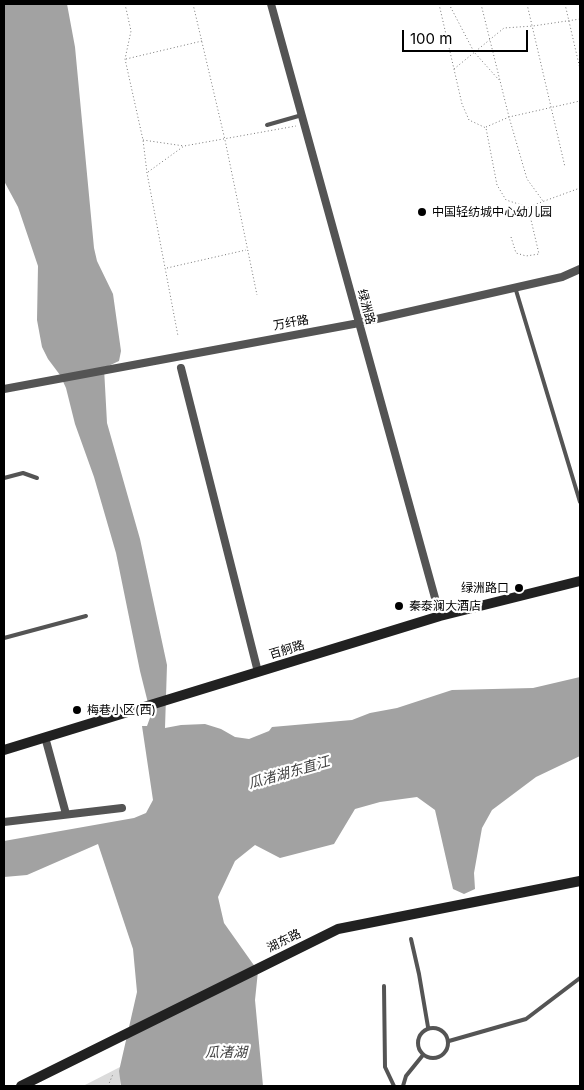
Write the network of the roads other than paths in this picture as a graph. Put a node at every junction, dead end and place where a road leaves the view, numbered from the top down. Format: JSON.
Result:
{"nodes":[{"id":1,"x":271,"y":4,"type":"edge"},
{"id":2,"x":302,"y":115,"type":"junction"},
{"id":3,"x":267,"y":125,"type":"dead end"},
{"id":4,"x":580,"y":269,"type":"edge"},
{"id":5,"x":515,"y":287,"type":"junction"},
{"id":6,"x":359,"y":323,"type":"junction"},
{"id":7,"x":180,"y":368,"type":"dead end"},
{"id":8,"x":4,"y":389,"type":"edge"},
{"id":9,"x":4,"y":478,"type":"edge"},
{"id":10,"x":37,"y":478,"type":"dead end"},
{"id":11,"x":580,"y":502,"type":"edge"},
{"id":12,"x":580,"y":582,"type":"edge"},
{"id":13,"x":86,"y":616,"type":"dead end"},
{"id":14,"x":440,"y":616,"type":"junction"},
{"id":15,"x":4,"y":638,"type":"edge"},
{"id":16,"x":258,"y":672,"type":"junction"},
{"id":17,"x":45,"y":737,"type":"junction"},
{"id":18,"x":4,"y":750,"type":"edge"},
{"id":19,"x":122,"y":808,"type":"dead end"},
{"id":20,"x":66,"y":814,"type":"junction"},
{"id":21,"x":4,"y":822,"type":"edge"},
{"id":22,"x":580,"y":882,"type":"edge"},
{"id":23,"x":411,"y":940,"type":"dead end"},
{"id":24,"x":580,"y":978,"type":"edge"},
{"id":25,"x":384,"y":986,"type":"dead end"},
{"id":26,"x":428,"y":1027,"type":"junction"},
{"id":27,"x":449,"y":1041,"type":"junction"},
{"id":28,"x":423,"y":1055,"type":"junction"},
{"id":29,"x":21,"y":1086,"type":"edge"},
{"id":30,"x":394,"y":1086,"type":"edge"},
{"id":31,"x":404,"y":1086,"type":"edge"}],
"edges":[{"from":1,"to":2,"type":"street","name":"绿洲路"},
{"from":2,"to":3,"type":"lane"},
{"from":2,"to":6,"type":"street","name":"绿洲路"},
{"from":4,"to":5,"type":"street","name":"万纤路"},
{"from":5,"to":6,"type":"street","name":"万纤路"},
{"from":5,"to":11,"type":"lane"},
{"from":6,"to":8,"type":"street","name":"万纤路"},
{"from":6,"to":14,"type":"street","name":"绿洲路"},
{"from":7,"to":16,"type":"street"},
{"from":9,"to":10,"type":"lane"},
{"from":12,"to":14,"type":"street","name":"百舸路"},
{"from":13,"to":15,"type":"lane"},
{"from":14,"to":16,"type":"street","name":"百舸路"},
{"from":16,"to":17,"type":"street","name":"百舸路"},
{"from":17,"to":18,"type":"street","name":"百舸路"},
{"from":17,"to":20,"type":"street"},
{"from":19,"to":20,"type":"street"},
{"from":20,"to":21,"type":"street"},
{"from":22,"to":29,"type":"street","name":"湖东路"},
{"from":23,"to":26,"type":"lane"},
{"from":24,"to":27,"type":"lane"},
{"from":25,"to":30,"type":"lane"},
{"from":26,"to":27,"type":"lane"},
{"from":26,"to":28,"type":"lane"},
{"from":27,"to":28,"type":"lane"},
{"from":28,"to":31,"type":"lane"}]}
